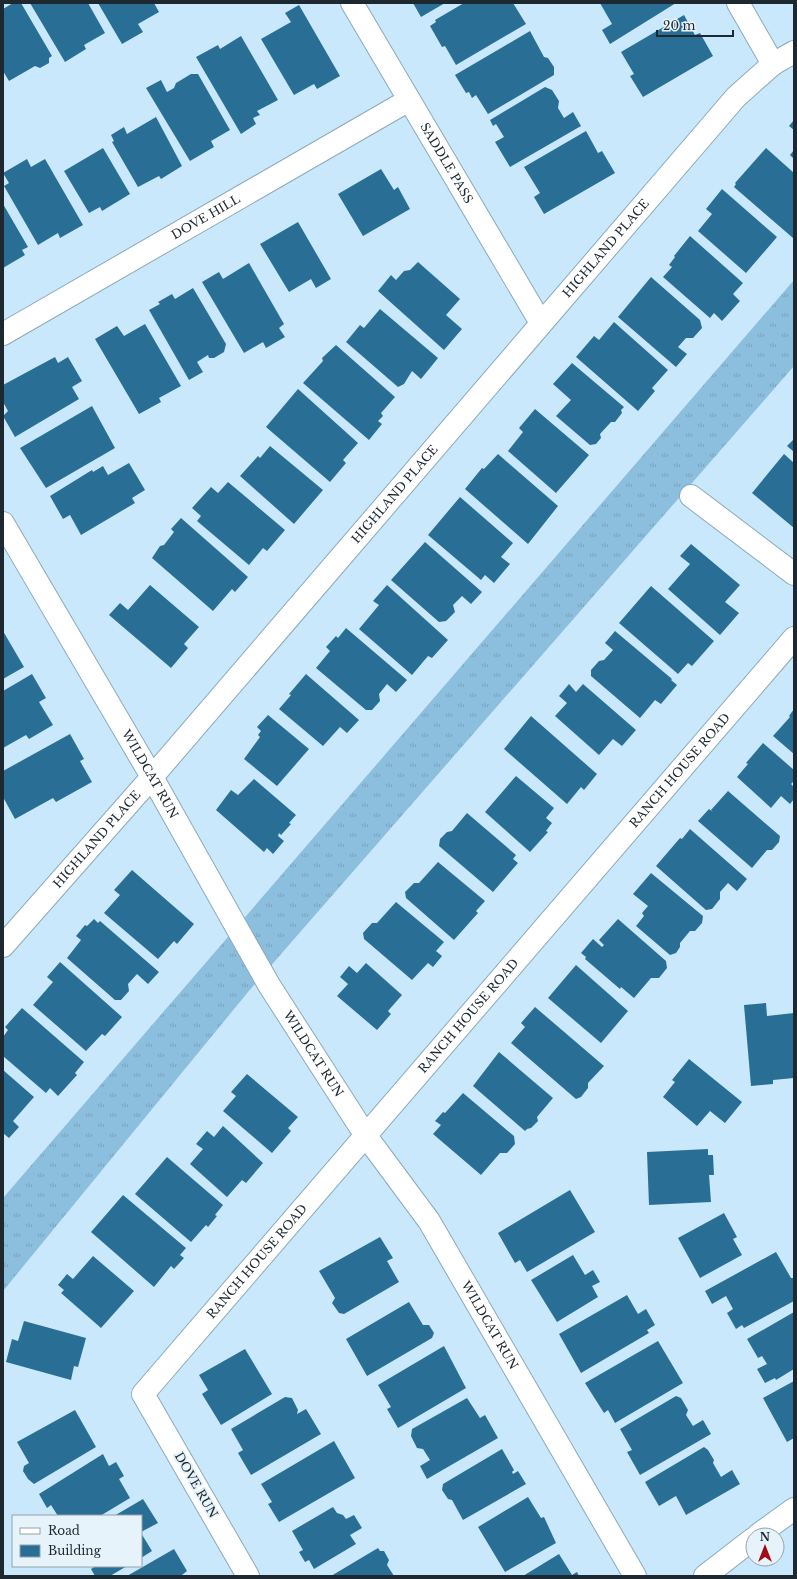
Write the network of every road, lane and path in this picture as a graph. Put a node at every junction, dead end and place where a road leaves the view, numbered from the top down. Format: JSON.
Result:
{"nodes":[{"id":1,"x":352,"y":3,"type":"edge"},
{"id":2,"x":738,"y":3,"type":"edge"},
{"id":3,"x":794,"y":52,"type":"edge"},
{"id":4,"x":773,"y":64,"type":"junction"},
{"id":5,"x":409,"y":100,"type":"junction"},
{"id":6,"x":541,"y":323,"type":"junction"},
{"id":7,"x":3,"y":334,"type":"edge"},
{"id":8,"x":691,"y":496,"type":"dead end"},
{"id":9,"x":3,"y":523,"type":"edge"},
{"id":10,"x":794,"y":574,"type":"edge"},
{"id":11,"x":794,"y":638,"type":"edge"},
{"id":12,"x":152,"y":777,"type":"junction"},
{"id":13,"x":3,"y":946,"type":"edge"},
{"id":14,"x":366,"y":1136,"type":"junction"},
{"id":15,"x":143,"y":1394,"type":"joint"},
{"id":16,"x":794,"y":1509,"type":"edge"},
{"id":17,"x":769,"y":1527,"type":"edge"},
{"id":18,"x":745,"y":1545,"type":"edge"},
{"id":19,"x":248,"y":1576,"type":"edge"},
{"id":20,"x":635,"y":1576,"type":"edge"},
{"id":21,"x":705,"y":1576,"type":"edge"}],
"edges":[{"from":1,"to":5,"type":"street","name":"SADDLE PASS"},
{"from":2,"to":4,"type":"street"},
{"from":3,"to":4,"type":"street","name":"HIGHLAND PLACE"},
{"from":4,"to":6,"type":"street","name":"HIGHLAND PLACE"},
{"from":5,"to":6,"type":"street","name":"SADDLE PASS"},
{"from":5,"to":7,"type":"street","name":"DOVE HILL"},
{"from":6,"to":12,"type":"street","name":"HIGHLAND PLACE"},
{"from":8,"to":10,"type":"street"},
{"from":9,"to":12,"type":"street","name":"WILDCAT RUN"},
{"from":11,"to":14,"type":"street","name":"RANCH HOUSE ROAD"},
{"from":12,"to":13,"type":"street","name":"HIGHLAND PLACE"},
{"from":12,"to":14,"type":"street","name":"WILDCAT RUN"},
{"from":14,"to":15,"type":"street","name":"RANCH HOUSE ROAD"},
{"from":14,"to":20,"type":"street","name":"WILDCAT RUN"},
{"from":15,"to":19,"type":"street","name":"DOVE RUN"},
{"from":16,"to":17,"type":"street"},
{"from":18,"to":21,"type":"street"}]}
